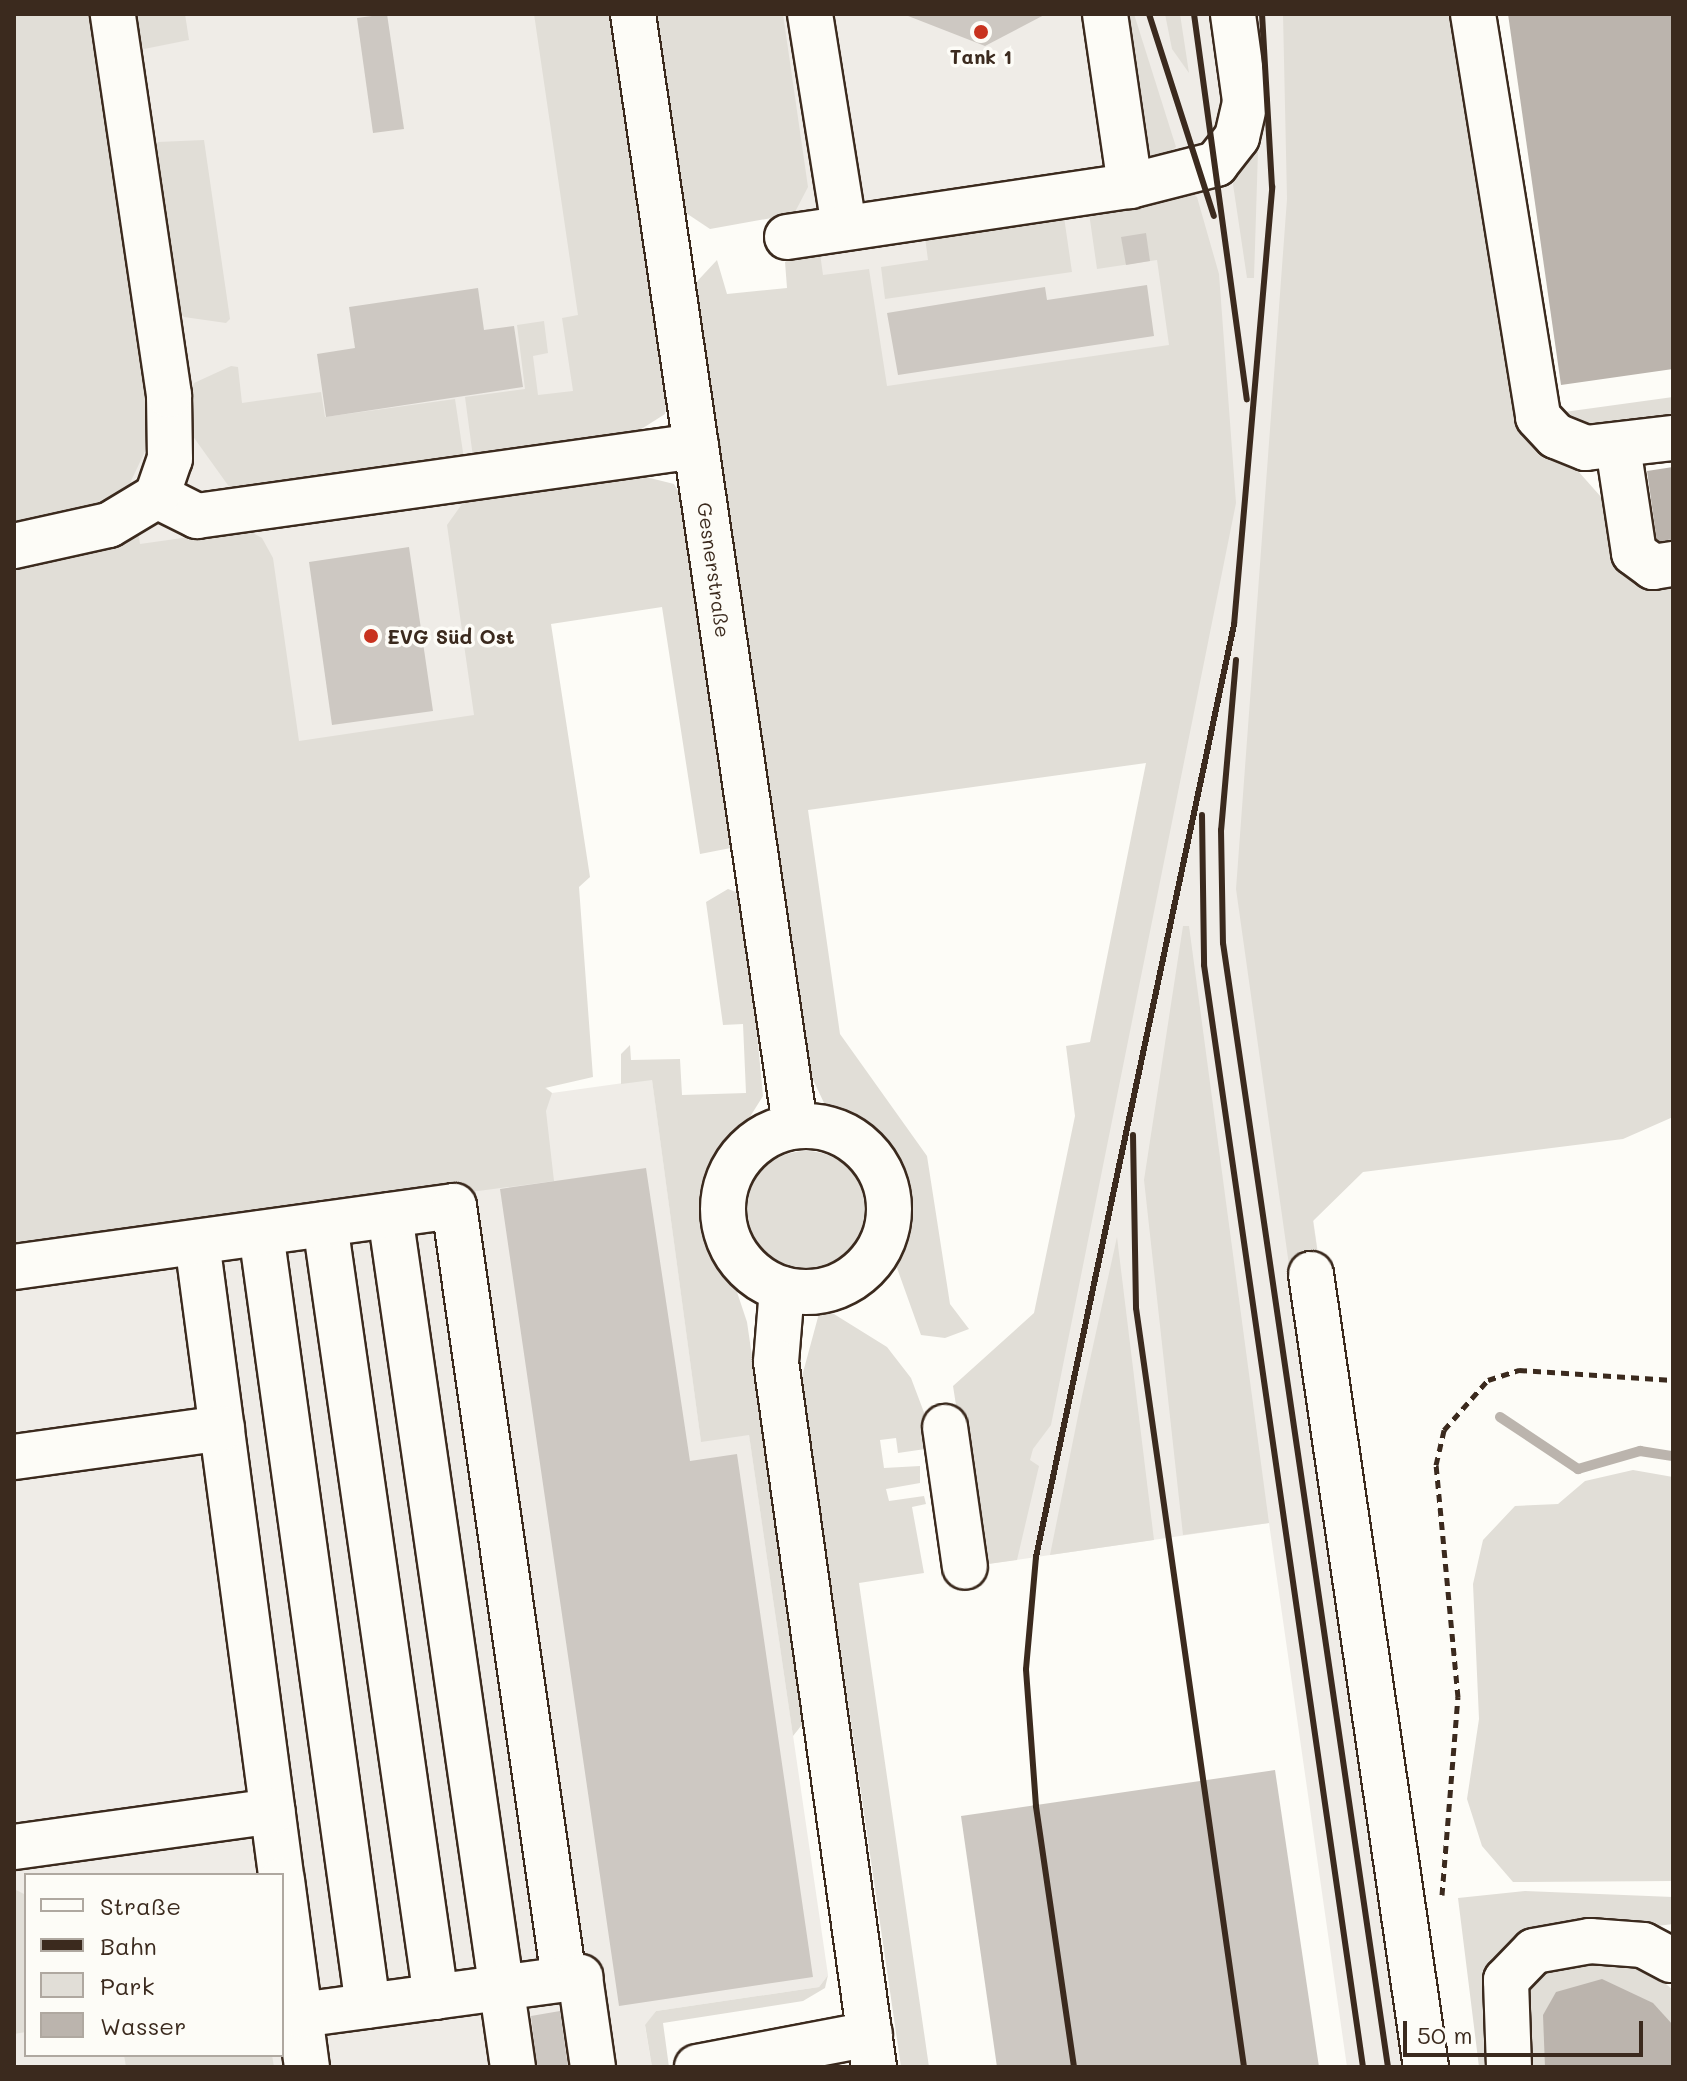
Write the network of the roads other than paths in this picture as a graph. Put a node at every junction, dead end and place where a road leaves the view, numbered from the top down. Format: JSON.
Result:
{"nodes":[{"id":1,"x":113,"y":14,"type":"edge"},
{"id":2,"x":633,"y":14,"type":"edge"},
{"id":3,"x":810,"y":14,"type":"edge"},
{"id":4,"x":1105,"y":14,"type":"edge"},
{"id":5,"x":1233,"y":14,"type":"edge"},
{"id":6,"x":1473,"y":14,"type":"edge"},
{"id":7,"x":1130,"y":186,"type":"junction"},
{"id":8,"x":844,"y":227,"type":"junction"},
{"id":9,"x":787,"y":237,"type":"dead end"},
{"id":10,"x":1673,"y":438,"type":"edge"},
{"id":11,"x":696,"y":446,"type":"junction"},
{"id":12,"x":1618,"y":447,"type":"junction"},
{"id":13,"x":157,"y":496,"type":"junction"},
{"id":14,"x":14,"y":546,"type":"edge"},
{"id":15,"x":1673,"y":564,"type":"edge"},
{"id":16,"x":795,"y":1126,"type":"junction"},
{"id":17,"x":390,"y":1215,"type":"junction"},
{"id":18,"x":325,"y":1224,"type":"junction"},
{"id":19,"x":261,"y":1233,"type":"junction"},
{"id":20,"x":197,"y":1242,"type":"junction"},
{"id":21,"x":14,"y":1267,"type":"edge"},
{"id":22,"x":1311,"y":1274,"type":"dead end"},
{"id":23,"x":782,"y":1289,"type":"junction"},
{"id":24,"x":945,"y":1427,"type":"dead end"},
{"id":25,"x":222,"y":1428,"type":"junction"},
{"id":26,"x":14,"y":1457,"type":"edge"},
{"id":27,"x":965,"y":1567,"type":"dead end"},
{"id":28,"x":273,"y":1811,"type":"junction"},
{"id":29,"x":14,"y":1847,"type":"edge"},
{"id":30,"x":281,"y":1873,"type":"edge"},
{"id":31,"x":284,"y":1892,"type":"edge"},
{"id":32,"x":1671,"y":1960,"type":"dead end"},
{"id":33,"x":572,"y":1978,"type":"junction"},
{"id":34,"x":502,"y":1988,"type":"junction"},
{"id":35,"x":436,"y":1997,"type":"junction"},
{"id":36,"x":368,"y":2006,"type":"junction"},
{"id":37,"x":300,"y":2015,"type":"junction"},
{"id":38,"x":872,"y":2051,"type":"edge"},
{"id":39,"x":796,"y":2058,"type":"edge"},
{"id":40,"x":307,"y":2067,"type":"edge"},
{"id":41,"x":513,"y":2067,"type":"edge"},
{"id":42,"x":593,"y":2067,"type":"edge"},
{"id":43,"x":697,"y":2067,"type":"edge"},
{"id":44,"x":1426,"y":2067,"type":"edge"},
{"id":45,"x":1509,"y":2067,"type":"edge"}],
"edges":[{"from":1,"to":13,"type":"lane"},
{"from":2,"to":11,"type":"lane","name":"Gesnerstraße"},
{"from":3,"to":8,"type":"lane"},
{"from":4,"to":7,"type":"lane"},
{"from":5,"to":7,"type":"lane"},
{"from":6,"to":12,"type":"lane"},
{"from":7,"to":8,"type":"lane"},
{"from":8,"to":9,"type":"lane"},
{"from":10,"to":12,"type":"lane"},
{"from":11,"to":13,"type":"lane"},
{"from":11,"to":16,"type":"lane","name":"Gesnerstraße"},
{"from":12,"to":15,"type":"lane"},
{"from":13,"to":14,"type":"lane"},
{"from":16,"to":23,"type":"lane"},
{"from":16,"to":23,"type":"lane"},
{"from":17,"to":18,"type":"lane"},
{"from":17,"to":33,"type":"lane"},
{"from":17,"to":34,"type":"lane"},
{"from":18,"to":19,"type":"lane"},
{"from":18,"to":35,"type":"lane"},
{"from":19,"to":20,"type":"lane"},
{"from":19,"to":36,"type":"lane"},
{"from":20,"to":21,"type":"lane"},
{"from":20,"to":25,"type":"lane"},
{"from":22,"to":44,"type":"lane"},
{"from":23,"to":38,"type":"lane"},
{"from":24,"to":27,"type":"lane"},
{"from":25,"to":26,"type":"lane"},
{"from":25,"to":28,"type":"lane"},
{"from":28,"to":29,"type":"lane"},
{"from":28,"to":30,"type":"lane"},
{"from":31,"to":37,"type":"lane"},
{"from":32,"to":45,"type":"lane"},
{"from":33,"to":34,"type":"lane"},
{"from":33,"to":42,"type":"lane"},
{"from":34,"to":35,"type":"lane"},
{"from":34,"to":41,"type":"lane"},
{"from":35,"to":36,"type":"lane"},
{"from":36,"to":37,"type":"lane"},
{"from":37,"to":40,"type":"lane"},
{"from":38,"to":39,"type":"lane"},
{"from":39,"to":43,"type":"lane"}]}
